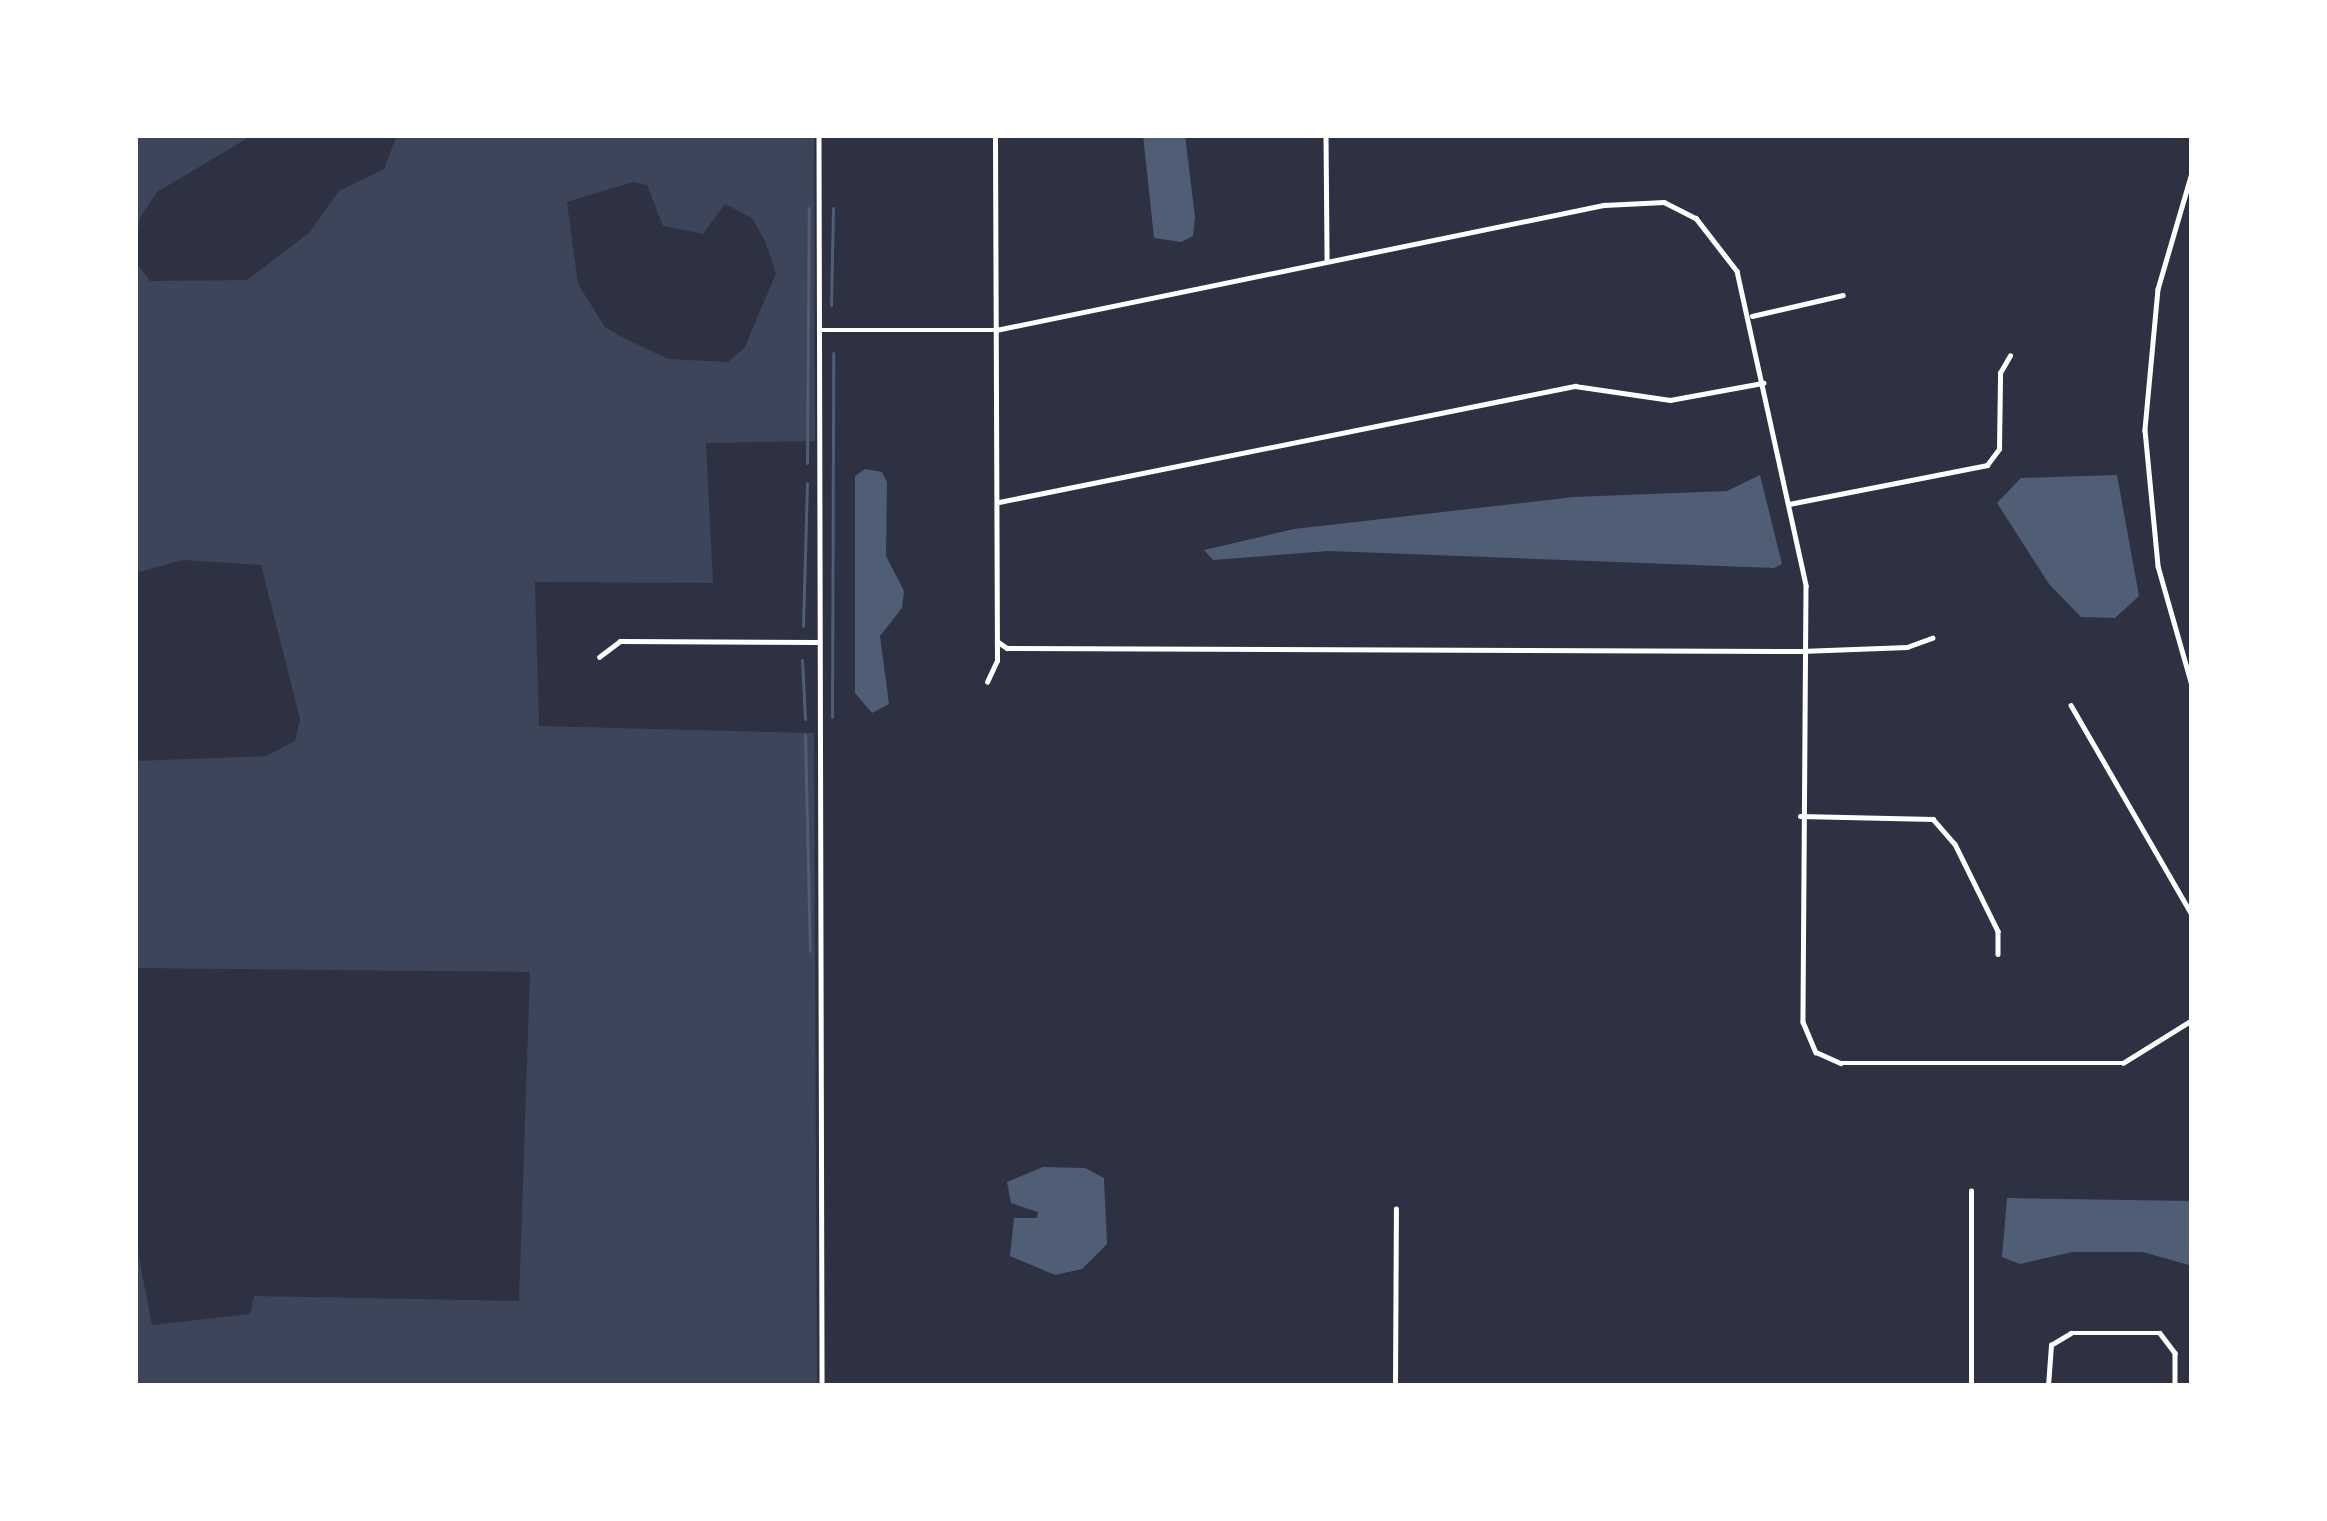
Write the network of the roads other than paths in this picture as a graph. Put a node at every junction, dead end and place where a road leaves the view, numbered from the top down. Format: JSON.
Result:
{"nodes":[{"id":1,"x":819,"y":135,"type":"edge"},
{"id":2,"x":995,"y":135,"type":"edge"},
{"id":3,"x":1326,"y":135,"type":"edge"},
{"id":4,"x":2192,"y":173,"type":"edge"},
{"id":5,"x":1327,"y":260,"type":"junction"},
{"id":6,"x":1843,"y":295,"type":"dead end"},
{"id":7,"x":1752,"y":316,"type":"junction"},
{"id":8,"x":822,"y":330,"type":"junction"},
{"id":9,"x":996,"y":330,"type":"junction"},
{"id":10,"x":2010,"y":356,"type":"dead end"},
{"id":11,"x":1763,"y":383,"type":"junction"},
{"id":12,"x":999,"y":502,"type":"junction"},
{"id":13,"x":1789,"y":504,"type":"junction"},
{"id":14,"x":1932,"y":638,"type":"dead end"},
{"id":15,"x":997,"y":641,"type":"junction"},
{"id":16,"x":818,"y":642,"type":"junction"},
{"id":17,"x":1801,"y":651,"type":"junction"},
{"id":18,"x":598,"y":657,"type":"dead end"},
{"id":19,"x":988,"y":682,"type":"dead end"},
{"id":20,"x":2192,"y":685,"type":"edge"},
{"id":21,"x":2072,"y":705,"type":"dead end"},
{"id":22,"x":1801,"y":816,"type":"junction"},
{"id":23,"x":2192,"y":915,"type":"edge"},
{"id":24,"x":1998,"y":954,"type":"dead end"},
{"id":25,"x":2192,"y":1020,"type":"edge"},
{"id":26,"x":1971,"y":1191,"type":"dead end"},
{"id":27,"x":1396,"y":1209,"type":"dead end"},
{"id":28,"x":822,"y":1386,"type":"edge"},
{"id":29,"x":1396,"y":1386,"type":"edge"},
{"id":30,"x":1971,"y":1386,"type":"edge"},
{"id":31,"x":2048,"y":1386,"type":"edge"},
{"id":32,"x":2175,"y":1386,"type":"edge"}],
"edges":[{"from":1,"to":8,"type":"street"},
{"from":2,"to":9,"type":"street"},
{"from":3,"to":5,"type":"street"},
{"from":4,"to":20,"type":"street"},
{"from":5,"to":7,"type":"street"},
{"from":5,"to":9,"type":"street"},
{"from":6,"to":7,"type":"street"},
{"from":7,"to":11,"type":"street"},
{"from":8,"to":9,"type":"street"},
{"from":8,"to":16,"type":"street"},
{"from":9,"to":12,"type":"street"},
{"from":10,"to":13,"type":"street"},
{"from":11,"to":12,"type":"street"},
{"from":11,"to":13,"type":"street"},
{"from":12,"to":15,"type":"street"},
{"from":13,"to":17,"type":"street"},
{"from":14,"to":17,"type":"street"},
{"from":15,"to":17,"type":"street"},
{"from":15,"to":19,"type":"street"},
{"from":16,"to":18,"type":"street"},
{"from":16,"to":28,"type":"street"},
{"from":17,"to":22,"type":"street"},
{"from":21,"to":23,"type":"street"},
{"from":22,"to":24,"type":"street"},
{"from":22,"to":25,"type":"street"},
{"from":26,"to":30,"type":"street"},
{"from":27,"to":29,"type":"street"},
{"from":31,"to":32,"type":"street"}]}
